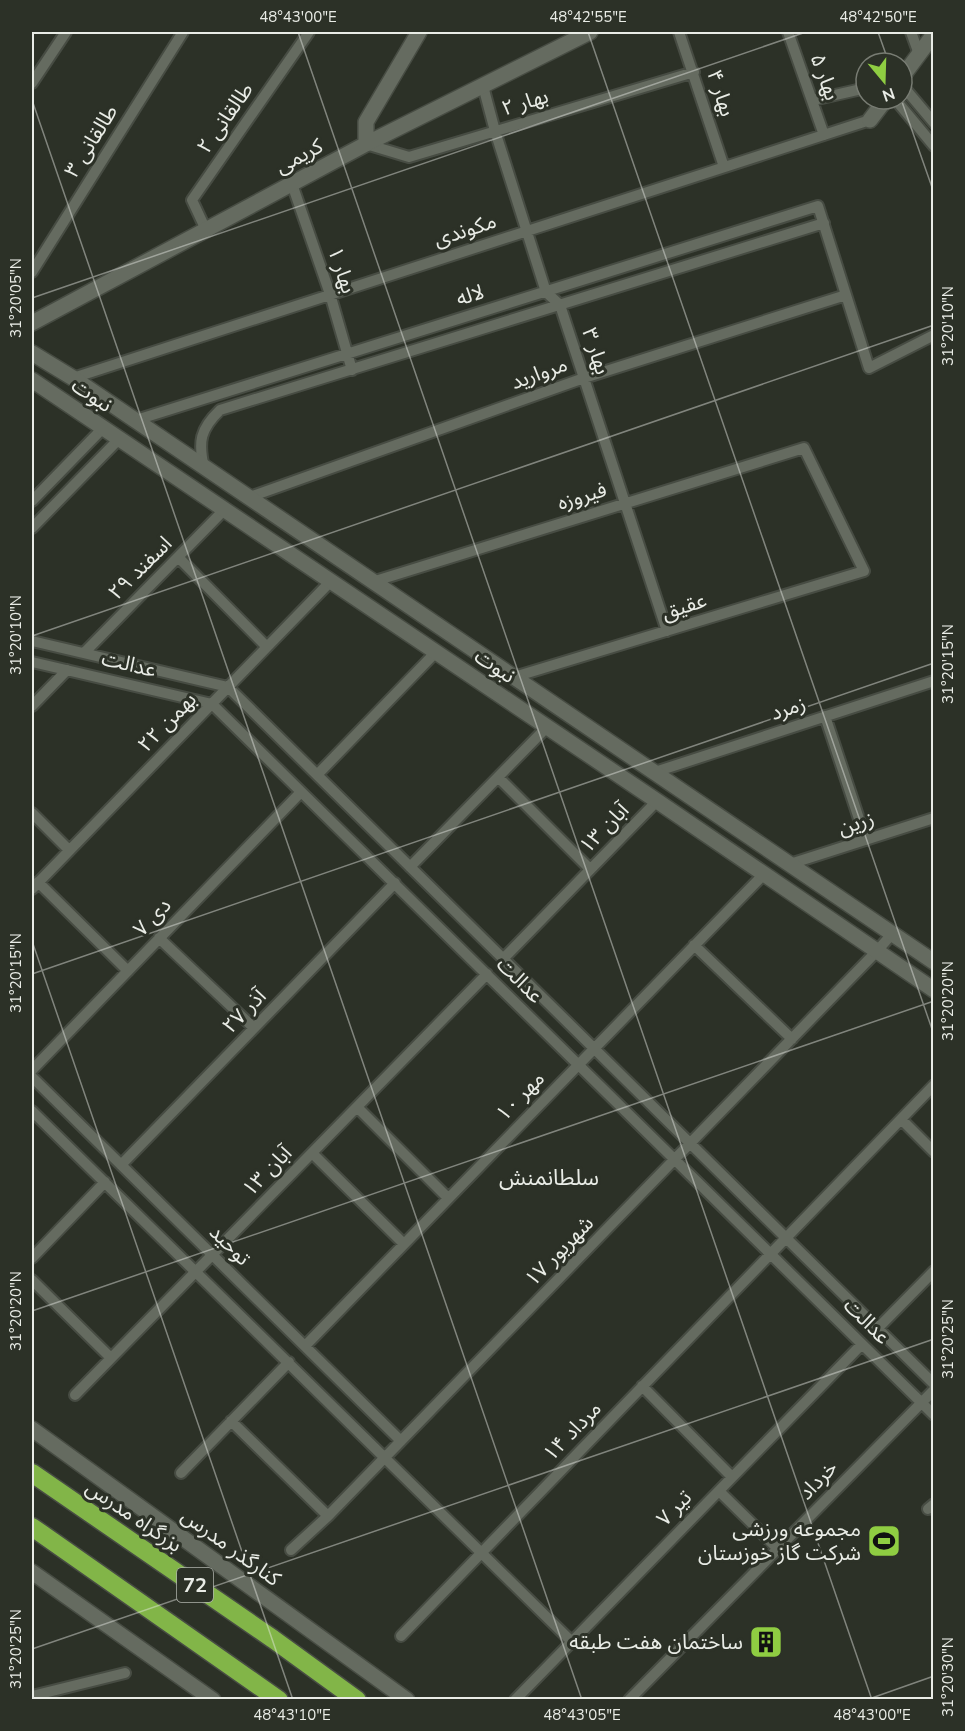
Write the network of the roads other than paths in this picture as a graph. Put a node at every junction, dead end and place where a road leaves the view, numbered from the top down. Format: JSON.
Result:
{"nodes":[{"id":1,"x":66,"y":32,"type":"edge"},
{"id":2,"x":183,"y":32,"type":"edge"},
{"id":3,"x":309,"y":32,"type":"edge"},
{"id":4,"x":419,"y":32,"type":"edge"},
{"id":5,"x":590,"y":32,"type":"edge"},
{"id":6,"x":680,"y":32,"type":"edge"},
{"id":7,"x":788,"y":32,"type":"edge"},
{"id":8,"x":911,"y":32,"type":"edge"},
{"id":9,"x":933,"y":34,"type":"edge"},
{"id":10,"x":919,"y":54,"type":"junction"},
{"id":11,"x":914,"y":61,"type":"edge"},
{"id":12,"x":694,"y":72,"type":"junction"},
{"id":13,"x":32,"y":83,"type":"edge"},
{"id":14,"x":483,"y":86,"type":"junction"},
{"id":15,"x":854,"y":91,"type":"edge"},
{"id":16,"x":813,"y":100,"type":"junction"},
{"id":17,"x":914,"y":100,"type":"edge"},
{"id":18,"x":877,"y":111,"type":"edge"},
{"id":19,"x":905,"y":111,"type":"edge"},
{"id":20,"x":870,"y":120,"type":"joint"},
{"id":21,"x":933,"y":123,"type":"edge"},
{"id":22,"x":495,"y":131,"type":"junction"},
{"id":23,"x":825,"y":135,"type":"junction"},
{"id":24,"x":366,"y":144,"type":"junction"},
{"id":25,"x":933,"y":146,"type":"edge"},
{"id":26,"x":724,"y":167,"type":"junction"},
{"id":27,"x":292,"y":184,"type":"junction"},
{"id":28,"x":824,"y":224,"type":"junction"},
{"id":29,"x":206,"y":230,"type":"junction"},
{"id":30,"x":527,"y":231,"type":"junction"},
{"id":31,"x":32,"y":272,"type":"edge"},
{"id":32,"x":546,"y":292,"type":"junction"},
{"id":33,"x":330,"y":294,"type":"junction"},
{"id":34,"x":846,"y":295,"type":"junction"},
{"id":35,"x":560,"y":305,"type":"junction"},
{"id":36,"x":32,"y":324,"type":"edge"},
{"id":37,"x":933,"y":335,"type":"edge"},
{"id":38,"x":32,"y":353,"type":"edge"},
{"id":39,"x":348,"y":354,"type":"junction"},
{"id":40,"x":352,"y":370,"type":"junction"},
{"id":41,"x":73,"y":378,"type":"junction"},
{"id":42,"x":584,"y":378,"type":"junction"},
{"id":43,"x":32,"y":380,"type":"edge"},
{"id":44,"x":98,"y":396,"type":"junction"},
{"id":45,"x":83,"y":415,"type":"junction"},
{"id":46,"x":133,"y":421,"type":"junction"},
{"id":47,"x":103,"y":428,"type":"junction"},
{"id":48,"x":119,"y":439,"type":"junction"},
{"id":49,"x":204,"y":469,"type":"junction"},
{"id":50,"x":248,"y":498,"type":"junction"},
{"id":51,"x":32,"y":501,"type":"edge"},
{"id":52,"x":625,"y":504,"type":"junction"},
{"id":53,"x":224,"y":510,"type":"junction"},
{"id":54,"x":32,"y":528,"type":"edge"},
{"id":55,"x":178,"y":557,"type":"junction"},
{"id":56,"x":864,"y":571,"type":"joint"},
{"id":57,"x":331,"y":581,"type":"junction"},
{"id":58,"x":372,"y":582,"type":"junction"},
{"id":59,"x":667,"y":631,"type":"junction"},
{"id":60,"x":32,"y":640,"type":"edge"},
{"id":61,"x":267,"y":647,"type":"junction"},
{"id":62,"x":436,"y":652,"type":"junction"},
{"id":63,"x":84,"y":653,"type":"junction"},
{"id":64,"x":32,"y":662,"type":"edge"},
{"id":65,"x":67,"y":670,"type":"junction"},
{"id":66,"x":514,"y":677,"type":"junction"},
{"id":67,"x":933,"y":681,"type":"edge"},
{"id":68,"x":228,"y":687,"type":"junction"},
{"id":69,"x":212,"y":704,"type":"junction"},
{"id":70,"x":32,"y":706,"type":"edge"},
{"id":71,"x":825,"y":716,"type":"junction"},
{"id":72,"x":547,"y":727,"type":"junction"},
{"id":73,"x":655,"y":772,"type":"junction"},
{"id":74,"x":317,"y":776,"type":"junction"},
{"id":75,"x":498,"y":777,"type":"junction"},
{"id":76,"x":301,"y":792,"type":"junction"},
{"id":77,"x":657,"y":801,"type":"junction"},
{"id":78,"x":32,"y":813,"type":"edge"},
{"id":79,"x":933,"y":818,"type":"edge"},
{"id":80,"x":866,"y":840,"type":"junction"},
{"id":81,"x":69,"y":850,"type":"junction"},
{"id":82,"x":790,"y":864,"type":"junction"},
{"id":83,"x":410,"y":867,"type":"junction"},
{"id":84,"x":590,"y":869,"type":"junction"},
{"id":85,"x":764,"y":874,"type":"junction"},
{"id":86,"x":395,"y":884,"type":"junction"},
{"id":87,"x":35,"y":886,"type":"edge"},
{"id":88,"x":892,"y":934,"type":"junction"},
{"id":89,"x":159,"y":939,"type":"junction"},
{"id":90,"x":694,"y":945,"type":"junction"},
{"id":91,"x":878,"y":951,"type":"junction"},
{"id":92,"x":930,"y":957,"type":"edge"},
{"id":93,"x":502,"y":959,"type":"junction"},
{"id":94,"x":128,"y":971,"type":"junction"},
{"id":95,"x":487,"y":974,"type":"junction"},
{"id":96,"x":933,"y":990,"type":"edge"},
{"id":97,"x":254,"y":1028,"type":"junction"},
{"id":98,"x":792,"y":1038,"type":"junction"},
{"id":99,"x":594,"y":1049,"type":"junction"},
{"id":100,"x":578,"y":1065,"type":"junction"},
{"id":101,"x":32,"y":1070,"type":"edge"},
{"id":102,"x":32,"y":1077,"type":"edge"},
{"id":103,"x":933,"y":1085,"type":"edge"},
{"id":104,"x":357,"y":1107,"type":"junction"},
{"id":105,"x":32,"y":1111,"type":"edge"},
{"id":106,"x":901,"y":1119,"type":"junction"},
{"id":107,"x":690,"y":1144,"type":"junction"},
{"id":108,"x":933,"y":1152,"type":"edge"},
{"id":109,"x":312,"y":1154,"type":"junction"},
{"id":110,"x":675,"y":1160,"type":"junction"},
{"id":111,"x":121,"y":1165,"type":"junction"},
{"id":112,"x":105,"y":1182,"type":"junction"},
{"id":113,"x":448,"y":1198,"type":"junction"},
{"id":114,"x":786,"y":1238,"type":"junction"},
{"id":115,"x":404,"y":1244,"type":"junction"},
{"id":116,"x":770,"y":1254,"type":"junction"},
{"id":117,"x":212,"y":1255,"type":"junction"},
{"id":118,"x":32,"y":1258,"type":"edge"},
{"id":119,"x":933,"y":1271,"type":"edge"},
{"id":120,"x":196,"y":1272,"type":"junction"},
{"id":121,"x":32,"y":1281,"type":"edge"},
{"id":122,"x":877,"y":1329,"type":"junction"},
{"id":123,"x":862,"y":1344,"type":"junction"},
{"id":124,"x":304,"y":1346,"type":"junction"},
{"id":125,"x":111,"y":1359,"type":"junction"},
{"id":126,"x":289,"y":1362,"type":"junction"},
{"id":127,"x":933,"y":1384,"type":"edge"},
{"id":128,"x":642,"y":1386,"type":"junction"},
{"id":129,"x":933,"y":1390,"type":"edge"},
{"id":130,"x":75,"y":1395,"type":"dead end"},
{"id":131,"x":921,"y":1403,"type":"junction"},
{"id":132,"x":933,"y":1415,"type":"edge"},
{"id":133,"x":231,"y":1422,"type":"junction"},
{"id":134,"x":32,"y":1429,"type":"edge"},
{"id":135,"x":401,"y":1441,"type":"junction"},
{"id":136,"x":386,"y":1457,"type":"junction"},
{"id":137,"x":32,"y":1473,"type":"edge"},
{"id":138,"x":181,"y":1473,"type":"dead end"},
{"id":139,"x":732,"y":1477,"type":"junction"},
{"id":140,"x":719,"y":1491,"type":"junction"},
{"id":141,"x":328,"y":1516,"type":"junction"},
{"id":142,"x":32,"y":1527,"type":"edge"},
{"id":143,"x":778,"y":1549,"type":"junction"},
{"id":144,"x":291,"y":1550,"type":"dead end"},
{"id":145,"x":482,"y":1552,"type":"junction"},
{"id":146,"x":32,"y":1572,"type":"edge"},
{"id":147,"x":401,"y":1635,"type":"dead end"},
{"id":148,"x":572,"y":1641,"type":"junction"},
{"id":149,"x":125,"y":1673,"type":"dead end"},
{"id":150,"x":32,"y":1696,"type":"edge"},
{"id":151,"x":210,"y":1699,"type":"edge"},
{"id":152,"x":279,"y":1700,"type":"edge"},
{"id":153,"x":357,"y":1700,"type":"edge"},
{"id":154,"x":407,"y":1700,"type":"edge"},
{"id":155,"x":514,"y":1700,"type":"edge"},
{"id":156,"x":629,"y":1700,"type":"edge"}],
"edges":[{"from":1,"to":13,"type":"street"},
{"from":2,"to":31,"type":"street","name":"طالقانی ۳"},
{"from":3,"to":29,"type":"street","name":"طالقانی ۲"},
{"from":4,"to":24,"type":"street"},
{"from":5,"to":14,"type":"street","name":"کریمی"},
{"from":6,"to":12,"type":"street","name":"بهار ۴"},
{"from":7,"to":16,"type":"street","name":"بهار ۵"},
{"from":8,"to":10,"type":"street"},
{"from":9,"to":10,"type":"street"},
{"from":10,"to":11,"type":"street"},
{"from":12,"to":22,"type":"street","name":"بهار ۲"},
{"from":12,"to":26,"type":"street","name":"بهار ۴"},
{"from":14,"to":22,"type":"street","name":"بهار ۳"},
{"from":14,"to":24,"type":"street","name":"کریمی"},
{"from":15,"to":16,"type":"street"},
{"from":16,"to":23,"type":"street","name":"بهار ۵"},
{"from":17,"to":21,"type":"street"},
{"from":18,"to":20,"type":"street"},
{"from":19,"to":25,"type":"street"},
{"from":20,"to":23,"type":"street","name":"مکوندی"},
{"from":22,"to":24,"type":"street","name":"بهار ۲"},
{"from":22,"to":30,"type":"street","name":"بهار ۳"},
{"from":23,"to":26,"type":"street","name":"مکوندی"},
{"from":24,"to":27,"type":"street","name":"کریمی"},
{"from":26,"to":30,"type":"street","name":"مکوندی"},
{"from":27,"to":29,"type":"street","name":"کریمی"},
{"from":27,"to":33,"type":"street","name":"بهار ۱"},
{"from":28,"to":32,"type":"street","name":"لاله"},
{"from":28,"to":34,"type":"street"},
{"from":28,"to":35,"type":"street","name":"لاله"},
{"from":29,"to":36,"type":"street","name":"کریمی"},
{"from":30,"to":32,"type":"street","name":"بهار ۳"},
{"from":30,"to":33,"type":"street","name":"مکوندی"},
{"from":32,"to":35,"type":"street","name":"بهار ۳"},
{"from":32,"to":39,"type":"street","name":"لاله"},
{"from":33,"to":39,"type":"street","name":"بهار ۱"},
{"from":33,"to":41,"type":"street","name":"مکوندی"},
{"from":34,"to":37,"type":"street"},
{"from":34,"to":42,"type":"street","name":"مروارید"},
{"from":35,"to":40,"type":"street","name":"لاله"},
{"from":35,"to":42,"type":"street","name":"بهار ۳"},
{"from":38,"to":41,"type":"street","name":"نبوت"},
{"from":39,"to":40,"type":"street","name":"بهار ۱"},
{"from":39,"to":46,"type":"street","name":"لاله"},
{"from":40,"to":49,"type":"street","name":"لاله"},
{"from":41,"to":44,"type":"street","name":"نبوت"},
{"from":42,"to":50,"type":"street","name":"مروارید"},
{"from":42,"to":52,"type":"street","name":"بهار ۳"},
{"from":43,"to":45,"type":"street","name":"نبوت"},
{"from":44,"to":45,"type":"street"},
{"from":44,"to":46,"type":"street","name":"نبوت"},
{"from":45,"to":47,"type":"street","name":"نبوت"},
{"from":46,"to":47,"type":"street"},
{"from":46,"to":48,"type":"street"},
{"from":46,"to":49,"type":"street","name":"نبوت"},
{"from":47,"to":48,"type":"street","name":"نبوت"},
{"from":47,"to":51,"type":"street"},
{"from":48,"to":53,"type":"street","name":"نبوت"},
{"from":48,"to":54,"type":"street"},
{"from":49,"to":50,"type":"street","name":"نبوت"},
{"from":50,"to":58,"type":"street","name":"نبوت"},
{"from":52,"to":56,"type":"street","name":"فیروزه"},
{"from":52,"to":58,"type":"street","name":"فیروزه"},
{"from":52,"to":59,"type":"street","name":"بهار ۳"},
{"from":53,"to":55,"type":"street","name":"۲۹ اسفند"},
{"from":53,"to":57,"type":"street","name":"نبوت"},
{"from":55,"to":61,"type":"street"},
{"from":55,"to":63,"type":"street","name":"۲۹ اسفند"},
{"from":56,"to":59,"type":"street","name":"عقیق"},
{"from":57,"to":61,"type":"street","name":"۲۲ بهمن"},
{"from":57,"to":62,"type":"street","name":"نبوت"},
{"from":58,"to":66,"type":"street","name":"نبوت"},
{"from":59,"to":66,"type":"street","name":"عقیق"},
{"from":60,"to":63,"type":"street","name":"عدالت"},
{"from":61,"to":68,"type":"street","name":"۲۲ بهمن"},
{"from":62,"to":72,"type":"street","name":"نبوت"},
{"from":62,"to":74,"type":"street"},
{"from":63,"to":68,"type":"street","name":"عدالت"},
{"from":64,"to":65,"type":"street","name":"عدالت"},
{"from":65,"to":69,"type":"street","name":"عدالت"},
{"from":65,"to":70,"type":"street"},
{"from":66,"to":73,"type":"street","name":"نبوت"},
{"from":67,"to":71,"type":"street","name":"زمرد"},
{"from":68,"to":69,"type":"street","name":"۲۲ بهمن"},
{"from":68,"to":74,"type":"street","name":"عدالت"},
{"from":69,"to":76,"type":"street","name":"عدالت"},
{"from":69,"to":81,"type":"street","name":"۲۲ بهمن"},
{"from":71,"to":73,"type":"street","name":"زمرد"},
{"from":71,"to":80,"type":"street"},
{"from":72,"to":75,"type":"street"},
{"from":72,"to":77,"type":"street","name":"نبوت"},
{"from":73,"to":82,"type":"street","name":"نبوت"},
{"from":74,"to":83,"type":"street","name":"عدالت"},
{"from":75,"to":83,"type":"street"},
{"from":75,"to":84,"type":"street"},
{"from":76,"to":86,"type":"street","name":"عدالت"},
{"from":76,"to":89,"type":"street","name":"۷ دی"},
{"from":77,"to":84,"type":"street","name":"۱۳ آبان"},
{"from":77,"to":85,"type":"street","name":"نبوت"},
{"from":78,"to":81,"type":"street"},
{"from":79,"to":80,"type":"street","name":"زرین"},
{"from":80,"to":82,"type":"street","name":"زرین"},
{"from":81,"to":87,"type":"street","name":"۲۲ بهمن"},
{"from":82,"to":88,"type":"street","name":"نبوت"},
{"from":83,"to":93,"type":"street","name":"عدالت"},
{"from":84,"to":93,"type":"street","name":"۱۳ آبان"},
{"from":85,"to":90,"type":"street","name":"۱۰ مهر"},
{"from":85,"to":91,"type":"street","name":"نبوت"},
{"from":86,"to":95,"type":"street","name":"عدالت"},
{"from":86,"to":97,"type":"street","name":"۲۷ آذر"},
{"from":87,"to":94,"type":"street"},
{"from":88,"to":91,"type":"street","name":"۱۷ شهریور"},
{"from":88,"to":92,"type":"street","name":"نبوت"},
{"from":89,"to":94,"type":"street","name":"۷ دی"},
{"from":89,"to":97,"type":"street"},
{"from":90,"to":98,"type":"street"},
{"from":90,"to":99,"type":"street","name":"۱۰ مهر"},
{"from":91,"to":96,"type":"street","name":"نبوت"},
{"from":91,"to":98,"type":"street","name":"۱۷ شهریور"},
{"from":93,"to":99,"type":"street","name":"عدالت"},
{"from":94,"to":101,"type":"street","name":"۷ دی"},
{"from":95,"to":100,"type":"street","name":"عدالت"},
{"from":95,"to":104,"type":"street","name":"۱۳ آبان"},
{"from":97,"to":111,"type":"street","name":"۲۷ آذر"},
{"from":98,"to":107,"type":"street","name":"۱۷ شهریور"},
{"from":99,"to":100,"type":"street","name":"۱۰ مهر"},
{"from":99,"to":107,"type":"street","name":"عدالت"},
{"from":100,"to":110,"type":"street","name":"عدالت"},
{"from":100,"to":113,"type":"street","name":"۱۰ مهر"},
{"from":102,"to":111,"type":"street","name":"توحید"},
{"from":103,"to":106,"type":"street"},
{"from":104,"to":109,"type":"street","name":"۱۳ آبان"},
{"from":104,"to":113,"type":"street"},
{"from":105,"to":112,"type":"street","name":"توحید"},
{"from":106,"to":108,"type":"street"},
{"from":106,"to":114,"type":"street"},
{"from":107,"to":110,"type":"street","name":"۱۷ شهریور"},
{"from":107,"to":114,"type":"street","name":"عدالت"},
{"from":109,"to":115,"type":"street"},
{"from":109,"to":117,"type":"street","name":"۱۳ آبان"},
{"from":110,"to":116,"type":"street","name":"عدالت"},
{"from":110,"to":135,"type":"street","name":"۱۷ شهریور"},
{"from":111,"to":117,"type":"street","name":"توحید"},
{"from":112,"to":118,"type":"street"},
{"from":112,"to":120,"type":"street","name":"توحید"},
{"from":113,"to":115,"type":"street","name":"۱۰ مهر"},
{"from":114,"to":116,"type":"street","name":"۱۴ مرداد"},
{"from":114,"to":122,"type":"street","name":"عدالت"},
{"from":115,"to":124,"type":"street","name":"۱۰ مهر"},
{"from":116,"to":123,"type":"street","name":"عدالت"},
{"from":116,"to":128,"type":"street","name":"۱۴ مرداد"},
{"from":117,"to":120,"type":"street","name":"۱۳ آبان"},
{"from":117,"to":124,"type":"street","name":"توحید"},
{"from":119,"to":122,"type":"street"},
{"from":120,"to":125,"type":"street","name":"۱۳ آبان"},
{"from":120,"to":126,"type":"street","name":"توحید"},
{"from":121,"to":125,"type":"street"},
{"from":122,"to":127,"type":"street","name":"عدالت"},
{"from":123,"to":131,"type":"street","name":"عدالت"},
{"from":123,"to":139,"type":"street","name":"۷ تیر"},
{"from":124,"to":135,"type":"street","name":"توحید"},
{"from":125,"to":130,"type":"street","name":"۱۳ آبان"},
{"from":126,"to":133,"type":"street"},
{"from":126,"to":136,"type":"street","name":"توحید"},
{"from":128,"to":139,"type":"street"},
{"from":128,"to":145,"type":"street","name":"۱۴ مرداد"},
{"from":129,"to":131,"type":"street","name":"خرداد"},
{"from":131,"to":132,"type":"street","name":"عدالت"},
{"from":131,"to":143,"type":"street","name":"خرداد"},
{"from":133,"to":138,"type":"street"},
{"from":133,"to":141,"type":"street"},
{"from":134,"to":154,"type":"street","name":"کنارگذر مدرس","number":"72"},
{"from":135,"to":136,"type":"street","name":"۱۷ شهریور"},
{"from":136,"to":141,"type":"street","name":"۱۷ شهریور"},
{"from":136,"to":145,"type":"street","name":"توحید"},
{"from":137,"to":153,"type":"highway","name":"بزرگراه مدرس","number":"72"},
{"from":139,"to":140,"type":"street","name":"۷ تیر"},
{"from":140,"to":143,"type":"street"},
{"from":140,"to":148,"type":"street","name":"۷ تیر"},
{"from":141,"to":144,"type":"street","name":"۱۷ شهریور"},
{"from":142,"to":152,"type":"highway","number":"72"},
{"from":143,"to":156,"type":"street","name":"خرداد"},
{"from":145,"to":147,"type":"street","name":"۱۴ مرداد"},
{"from":145,"to":148,"type":"street","name":"توحید"},
{"from":146,"to":151,"type":"street"},
{"from":148,"to":155,"type":"street","name":"۷ تیر"},
{"from":149,"to":150,"type":"street"}]}
